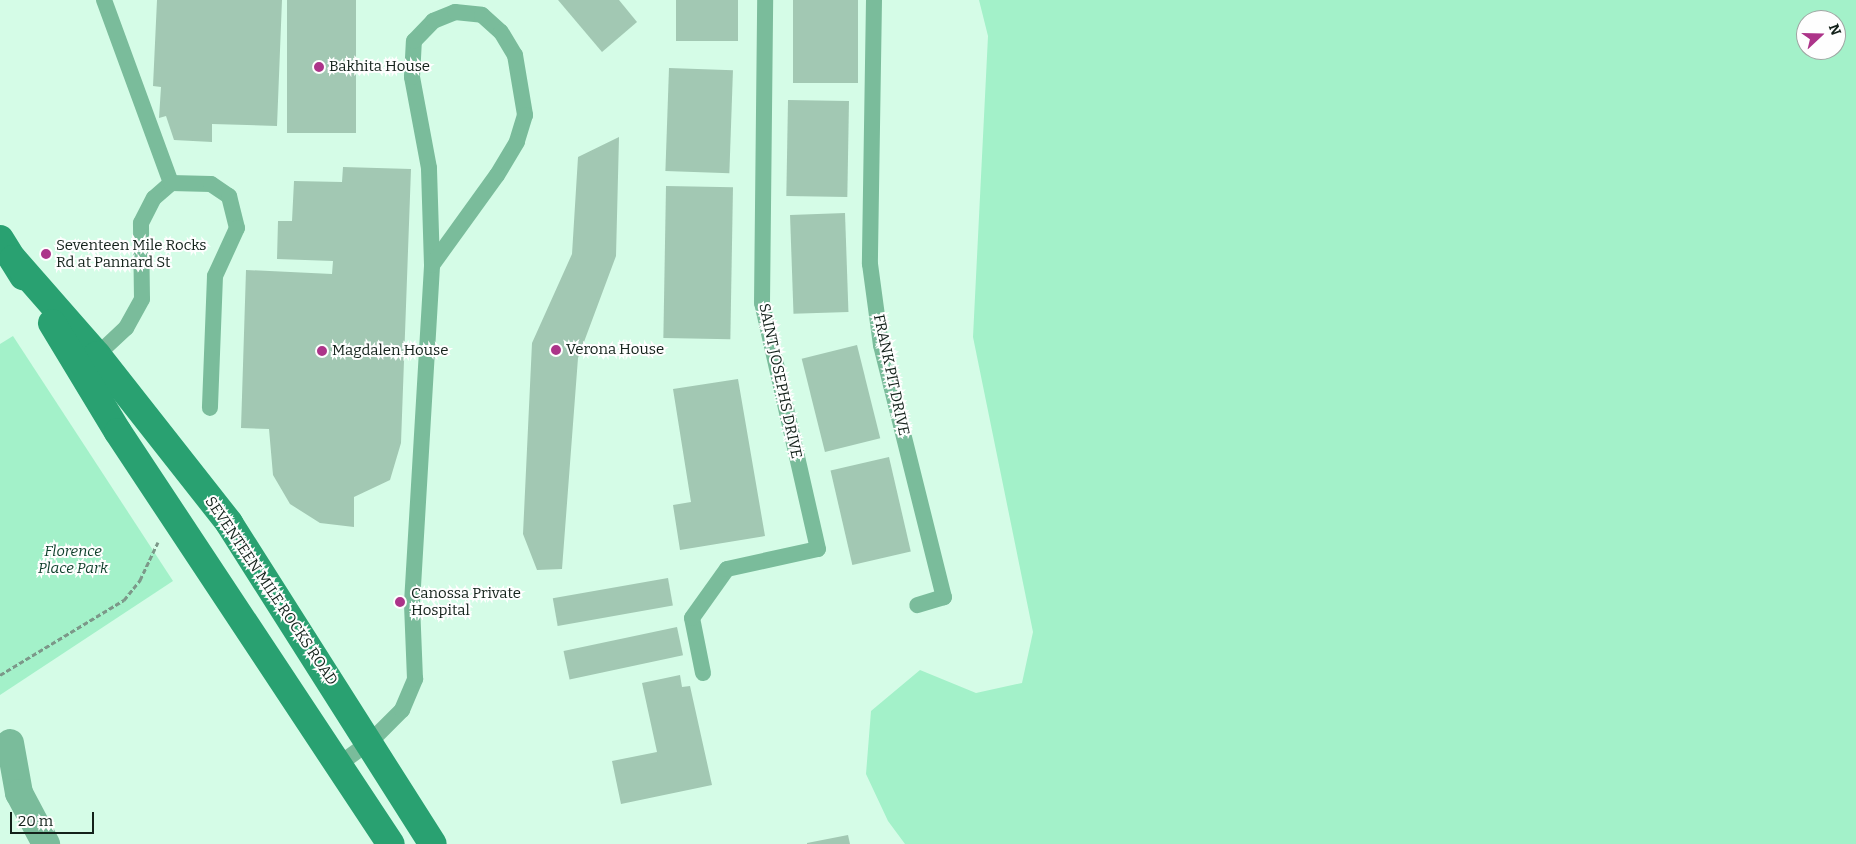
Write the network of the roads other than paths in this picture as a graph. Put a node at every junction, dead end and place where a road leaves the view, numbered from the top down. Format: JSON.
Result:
{"nodes":[{"id":1,"x":104,"y":0,"type":"edge"},
{"id":2,"x":765,"y":0,"type":"edge"},
{"id":3,"x":874,"y":0,"type":"edge"},
{"id":4,"x":171,"y":183,"type":"junction"},
{"id":5,"x":7,"y":249,"type":"edge"},
{"id":6,"x":432,"y":265,"type":"junction"},
{"id":7,"x":97,"y":354,"type":"junction"},
{"id":8,"x":210,"y":408,"type":"dead end"},
{"id":9,"x":917,"y":605,"type":"dead end"},
{"id":10,"x":703,"y":673,"type":"dead end"},
{"id":11,"x":371,"y":741,"type":"junction"},
{"id":12,"x":10,"y":743,"type":"dead end"},
{"id":13,"x":338,"y":765,"type":"junction"},
{"id":14,"x":46,"y":844,"type":"edge"},
{"id":15,"x":390,"y":844,"type":"edge"},
{"id":16,"x":433,"y":844,"type":"edge"}],
"edges":[{"from":1,"to":4,"type":"lane"},
{"from":2,"to":10,"type":"lane","name":"SAINT JOSEPHS DRIVE"},
{"from":3,"to":9,"type":"lane","name":"FRANK PIT DRIVE"},
{"from":4,"to":7,"type":"lane"},
{"from":4,"to":8,"type":"lane"},
{"from":5,"to":7,"type":"main road","name":"SEVENTEEN MILE ROCKS ROAD"},
{"from":5,"to":13,"type":"main road","name":"SEVENTEEN MILE ROCKS ROAD"},
{"from":6,"to":6,"type":"lane"},
{"from":6,"to":11,"type":"lane"},
{"from":7,"to":11,"type":"main road","name":"SEVENTEEN MILE ROCKS ROAD"},
{"from":11,"to":13,"type":"lane"},
{"from":11,"to":16,"type":"main road","name":"SEVENTEEN MILE ROCKS ROAD"},
{"from":12,"to":14,"type":"street"},
{"from":13,"to":15,"type":"main road","name":"SEVENTEEN MILE ROCKS ROAD"}]}
